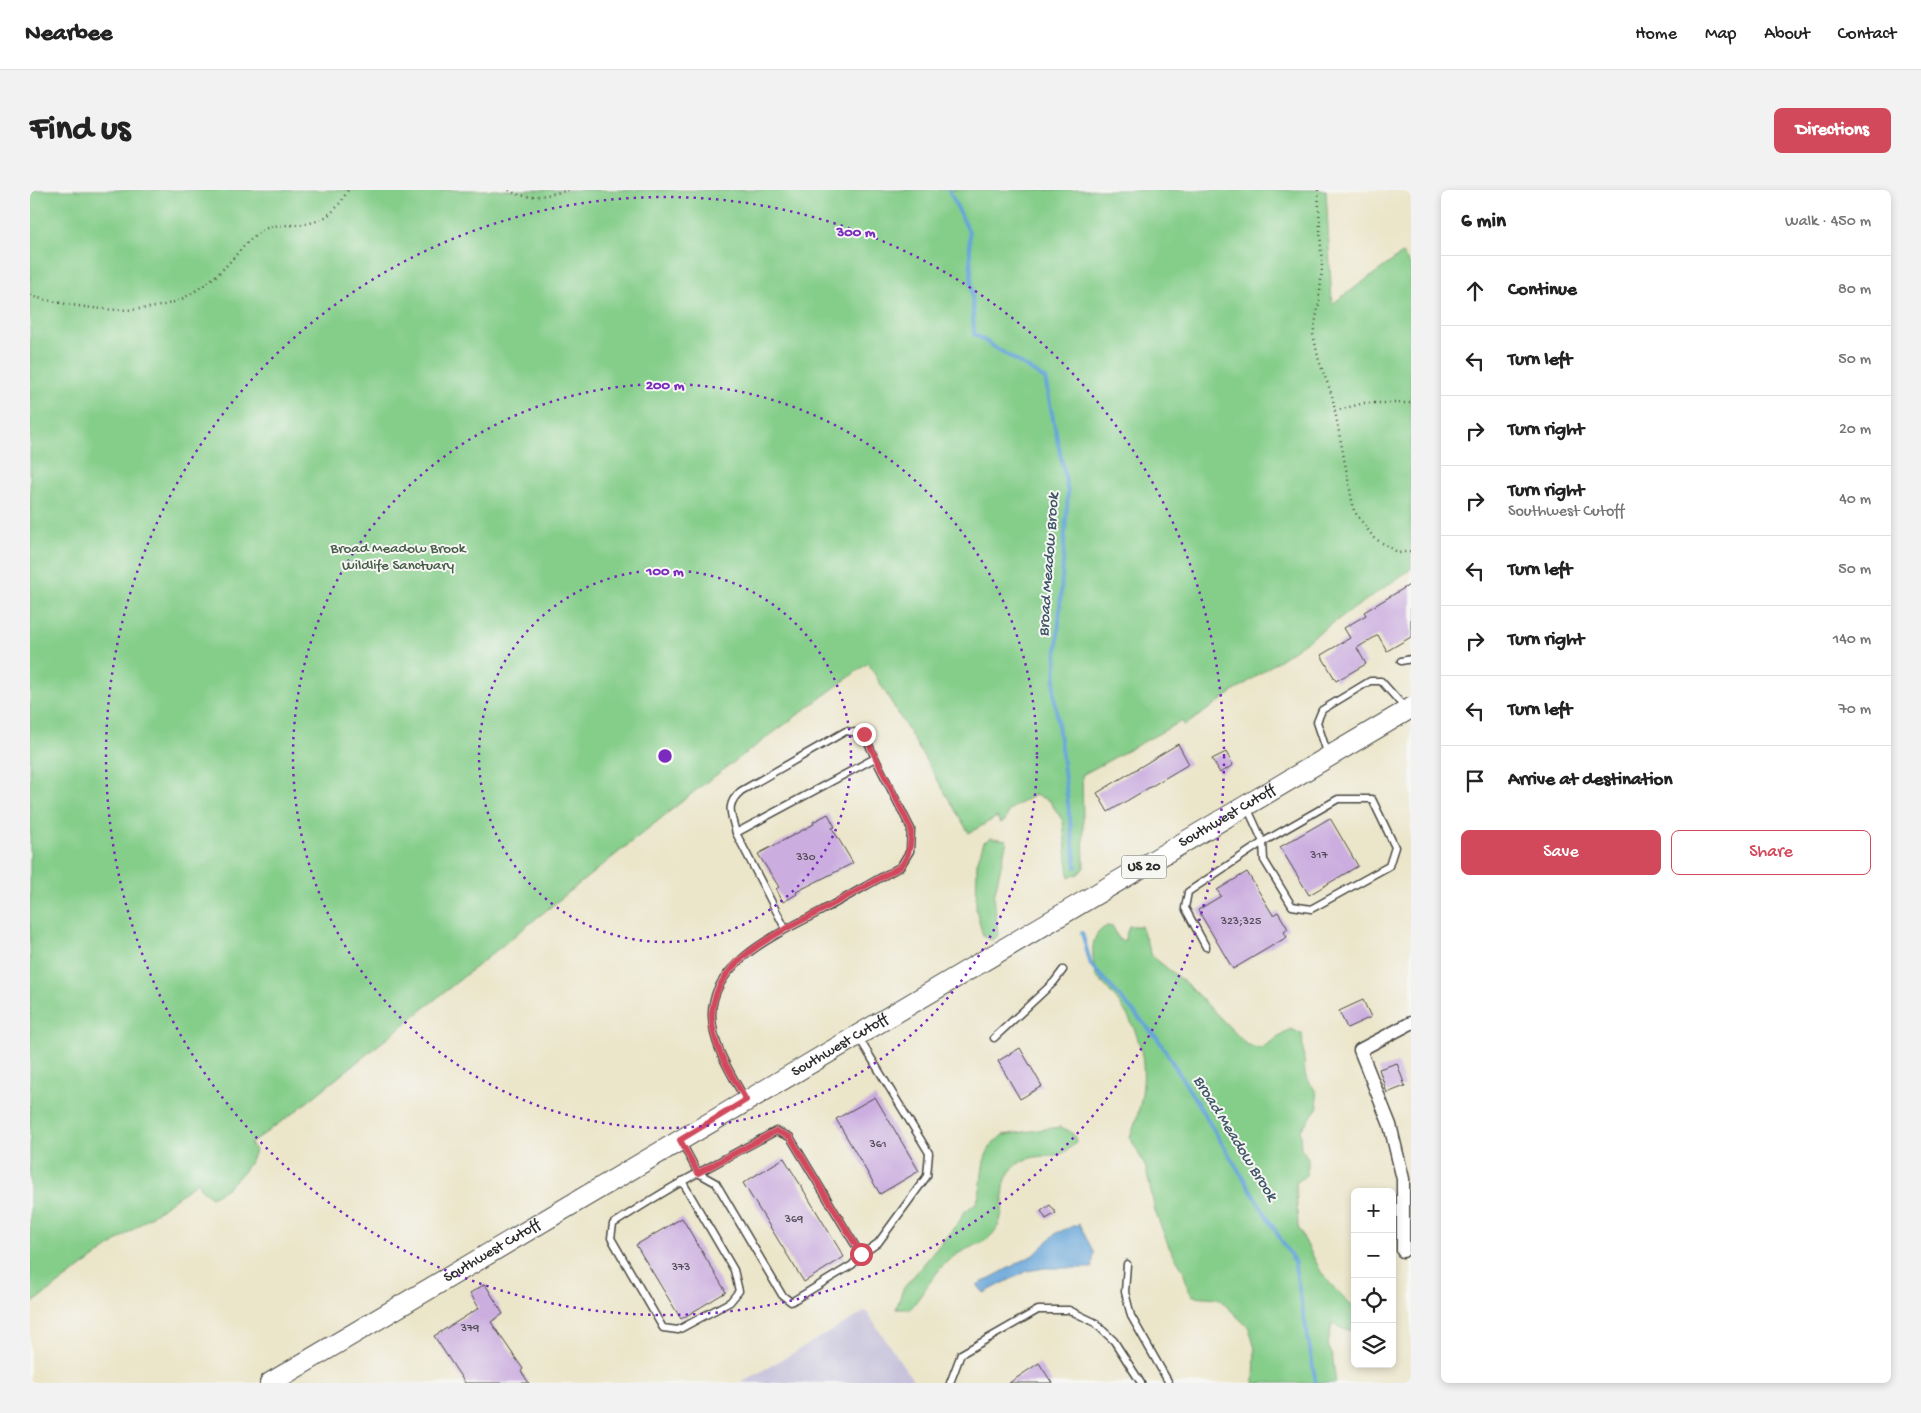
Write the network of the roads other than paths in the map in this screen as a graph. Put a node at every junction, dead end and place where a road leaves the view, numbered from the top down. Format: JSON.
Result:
{"nodes":[{"id":1,"x":1411,"y":659,"type":"edge"},
{"id":2,"x":1400,"y":661,"type":"dead end"},
{"id":3,"x":1409,"y":709,"type":"edge"},
{"id":4,"x":875,"y":758,"type":"junction"},
{"id":5,"x":1329,"y":758,"type":"junction"},
{"id":6,"x":1247,"y":806,"type":"junction"},
{"id":7,"x":736,"y":833,"type":"junction"},
{"id":8,"x":1263,"y":842,"type":"junction"},
{"id":9,"x":785,"y":928,"type":"junction"},
{"id":10,"x":1206,"y":947,"type":"dead end"},
{"id":11,"x":1063,"y":970,"type":"dead end"},
{"id":12,"x":1411,"y":1023,"type":"edge"},
{"id":13,"x":857,"y":1035,"type":"junction"},
{"id":14,"x":994,"y":1038,"type":"dead end"},
{"id":15,"x":746,"y":1100,"type":"junction"},
{"id":16,"x":680,"y":1140,"type":"junction"},
{"id":17,"x":698,"y":1173,"type":"junction"},
{"id":18,"x":682,"y":1181,"type":"junction"},
{"id":19,"x":1403,"y":1251,"type":"dead end"},
{"id":20,"x":861,"y":1254,"type":"junction"},
{"id":21,"x":1127,"y":1264,"type":"dead end"},
{"id":22,"x":270,"y":1383,"type":"edge"},
{"id":23,"x":950,"y":1383,"type":"edge"},
{"id":24,"x":1140,"y":1383,"type":"edge"},
{"id":25,"x":1169,"y":1383,"type":"edge"}],
"edges":[{"from":1,"to":2,"type":"lane"},
{"from":3,"to":5,"type":"main road","name":"Southwest Cutoff","number":"US 20"},
{"from":3,"to":5,"type":"lane"},
{"from":4,"to":7,"type":"lane"},
{"from":4,"to":7,"type":"lane"},
{"from":4,"to":9,"type":"lane"},
{"from":5,"to":6,"type":"main road","name":"Southwest Cutoff","number":"US 20"},
{"from":6,"to":8,"type":"lane"},
{"from":6,"to":13,"type":"main road","name":"Southwest Cutoff","number":"US 20"},
{"from":7,"to":9,"type":"lane"},
{"from":8,"to":8,"type":"lane"},
{"from":8,"to":10,"type":"lane"},
{"from":9,"to":15,"type":"lane"},
{"from":11,"to":14,"type":"lane"},
{"from":12,"to":19,"type":"street"},
{"from":13,"to":15,"type":"main road","name":"Southwest Cutoff","number":"US 20"},
{"from":13,"to":20,"type":"lane"},
{"from":15,"to":16,"type":"main road","name":"Southwest Cutoff","number":"US 20"},
{"from":16,"to":17,"type":"lane"},
{"from":16,"to":22,"type":"main road","name":"Southwest Cutoff","number":"US 20"},
{"from":17,"to":18,"type":"lane"},
{"from":17,"to":20,"type":"lane"},
{"from":17,"to":20,"type":"lane"},
{"from":18,"to":18,"type":"lane"},
{"from":21,"to":25,"type":"lane"},
{"from":23,"to":24,"type":"lane"}]}
